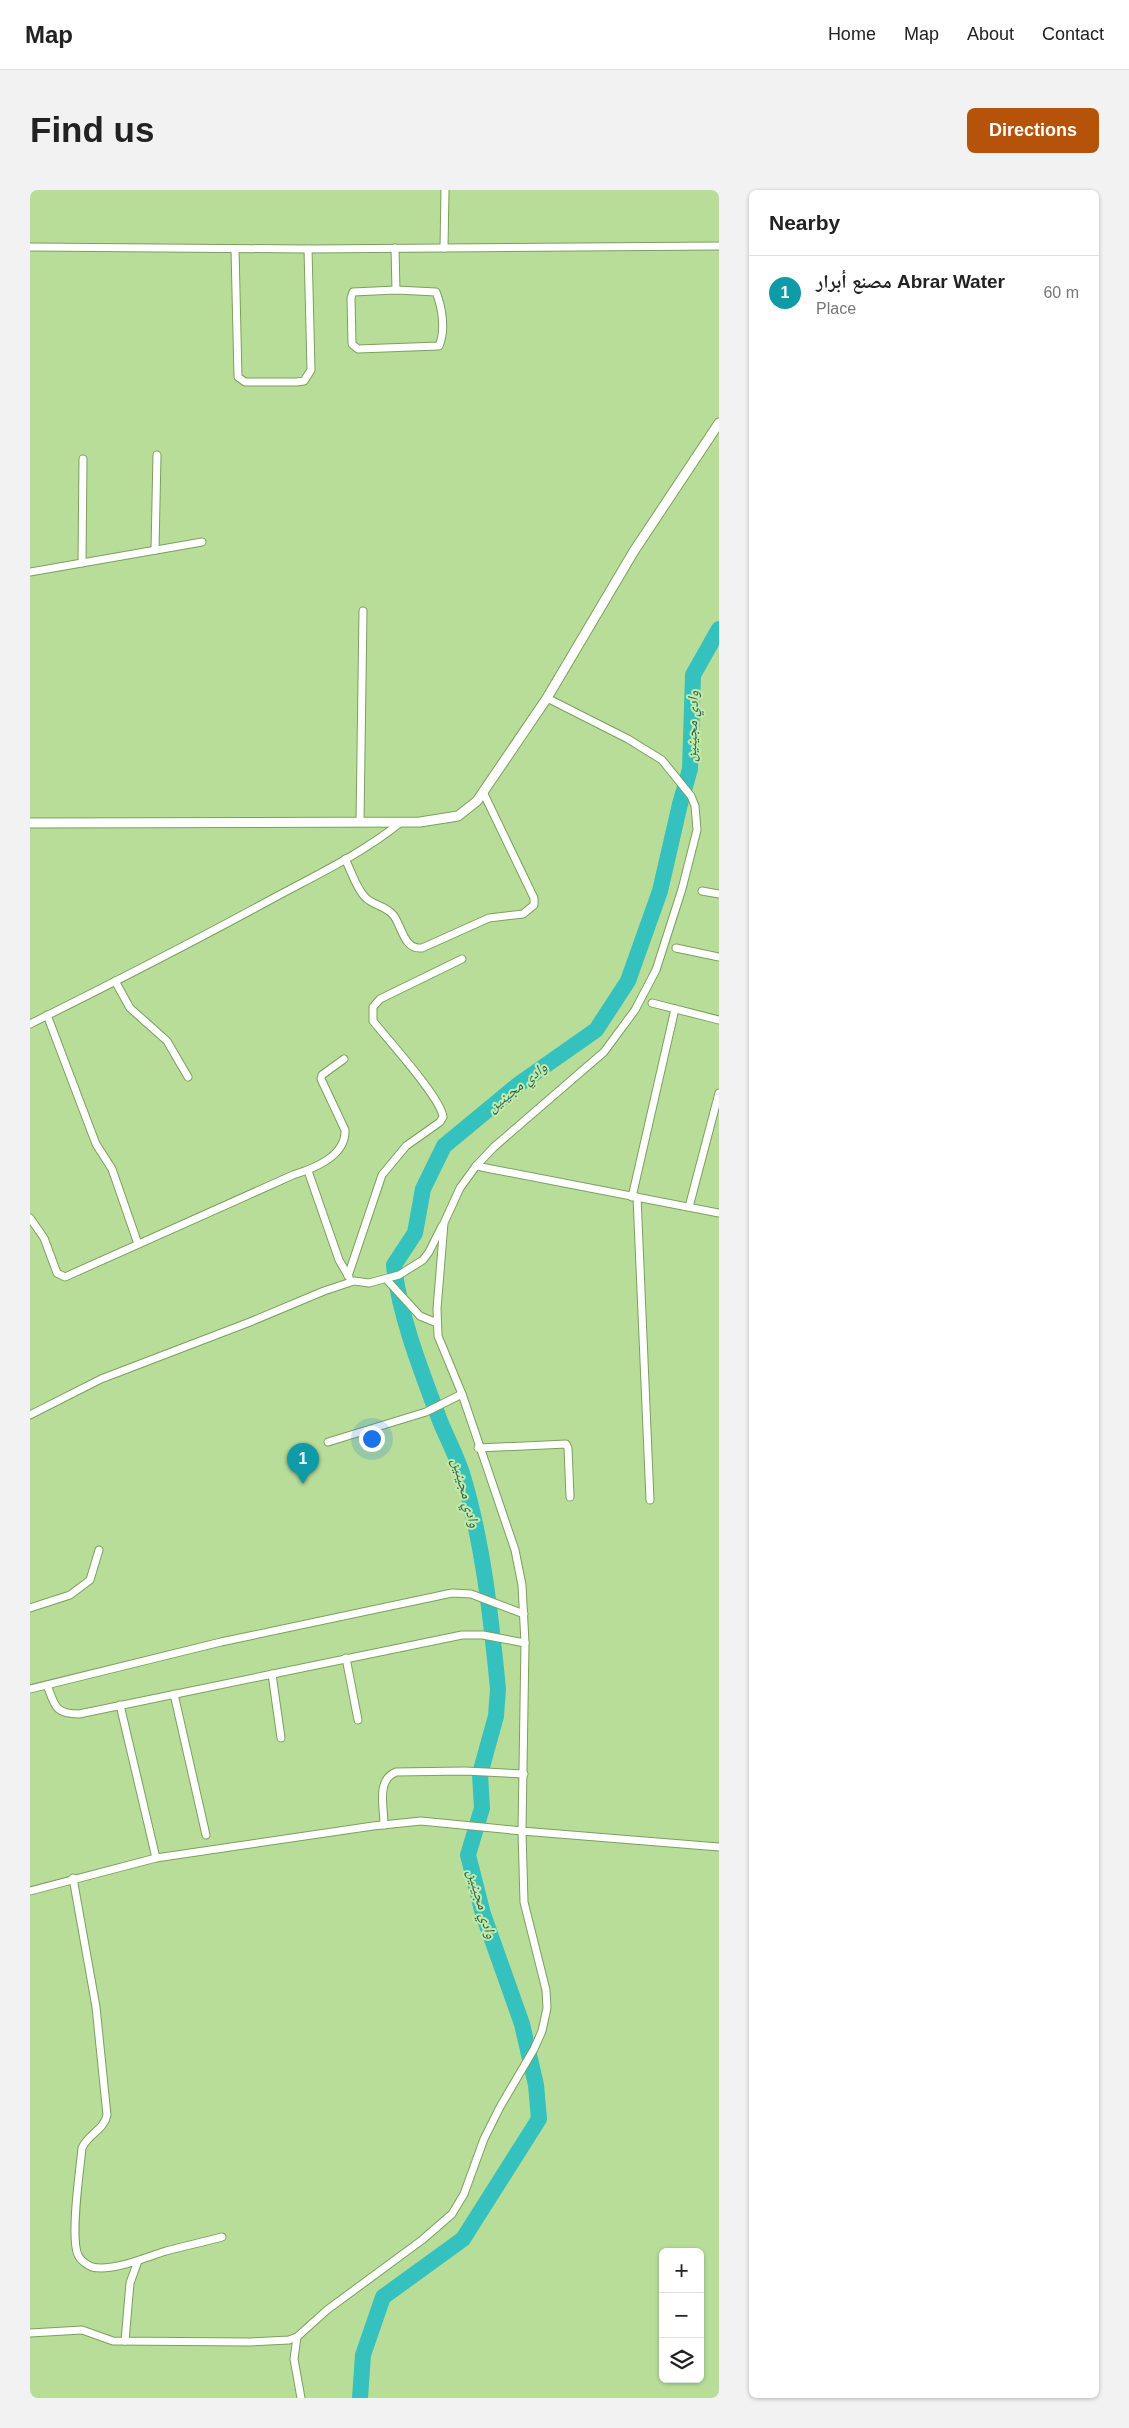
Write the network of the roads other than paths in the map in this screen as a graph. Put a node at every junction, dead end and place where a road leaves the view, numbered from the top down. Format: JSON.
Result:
{"nodes":[{"id":1,"x":445,"y":190,"type":"edge"},
{"id":2,"x":719,"y":246,"type":"edge"},
{"id":3,"x":30,"y":247,"type":"edge"},
{"id":4,"x":395,"y":248,"type":"junction"},
{"id":5,"x":444,"y":248,"type":"junction"},
{"id":6,"x":235,"y":249,"type":"junction"},
{"id":7,"x":308,"y":249,"type":"junction"},
{"id":8,"x":396,"y":290,"type":"junction"},
{"id":9,"x":719,"y":423,"type":"edge"},
{"id":10,"x":157,"y":455,"type":"dead end"},
{"id":11,"x":83,"y":459,"type":"dead end"},
{"id":12,"x":202,"y":542,"type":"dead end"},
{"id":13,"x":155,"y":550,"type":"junction"},
{"id":14,"x":82,"y":563,"type":"junction"},
{"id":15,"x":30,"y":572,"type":"edge"},
{"id":16,"x":363,"y":611,"type":"dead end"},
{"id":17,"x":547,"y":698,"type":"junction"},
{"id":18,"x":483,"y":792,"type":"junction"},
{"id":19,"x":360,"y":822,"type":"junction"},
{"id":20,"x":401,"y":822,"type":"junction"},
{"id":21,"x":30,"y":823,"type":"edge"},
{"id":22,"x":345,"y":859,"type":"junction"},
{"id":23,"x":702,"y":891,"type":"dead end"},
{"id":24,"x":719,"y":894,"type":"edge"},
{"id":25,"x":676,"y":948,"type":"dead end"},
{"id":26,"x":719,"y":957,"type":"edge"},
{"id":27,"x":462,"y":959,"type":"dead end"},
{"id":28,"x":115,"y":981,"type":"junction"},
{"id":29,"x":652,"y":1003,"type":"dead end"},
{"id":30,"x":675,"y":1009,"type":"junction"},
{"id":31,"x":47,"y":1016,"type":"junction"},
{"id":32,"x":719,"y":1020,"type":"edge"},
{"id":33,"x":30,"y":1024,"type":"edge"},
{"id":34,"x":344,"y":1059,"type":"dead end"},
{"id":35,"x":188,"y":1077,"type":"dead end"},
{"id":36,"x":719,"y":1093,"type":"edge"},
{"id":37,"x":476,"y":1166,"type":"junction"},
{"id":38,"x":308,"y":1171,"type":"junction"},
{"id":39,"x":635,"y":1197,"type":"junction"},
{"id":40,"x":689,"y":1207,"type":"junction"},
{"id":41,"x":719,"y":1213,"type":"edge"},
{"id":42,"x":30,"y":1218,"type":"edge"},
{"id":43,"x":444,"y":1222,"type":"junction"},
{"id":44,"x":138,"y":1244,"type":"junction"},
{"id":45,"x":351,"y":1279,"type":"junction"},
{"id":46,"x":387,"y":1280,"type":"junction"},
{"id":47,"x":437,"y":1323,"type":"junction"},
{"id":48,"x":462,"y":1394,"type":"junction"},
{"id":49,"x":30,"y":1415,"type":"edge"},
{"id":50,"x":328,"y":1442,"type":"dead end"},
{"id":51,"x":478,"y":1448,"type":"junction"},
{"id":52,"x":570,"y":1498,"type":"dead end"},
{"id":53,"x":650,"y":1500,"type":"dead end"},
{"id":54,"x":99,"y":1550,"type":"dead end"},
{"id":55,"x":30,"y":1608,"type":"edge"},
{"id":56,"x":524,"y":1614,"type":"junction"},
{"id":57,"x":525,"y":1643,"type":"junction"},
{"id":58,"x":346,"y":1658,"type":"junction"},
{"id":59,"x":272,"y":1674,"type":"junction"},
{"id":60,"x":47,"y":1685,"type":"junction"},
{"id":61,"x":30,"y":1690,"type":"edge"},
{"id":62,"x":174,"y":1694,"type":"junction"},
{"id":63,"x":120,"y":1705,"type":"junction"},
{"id":64,"x":358,"y":1720,"type":"dead end"},
{"id":65,"x":281,"y":1738,"type":"dead end"},
{"id":66,"x":524,"y":1774,"type":"junction"},
{"id":67,"x":384,"y":1825,"type":"junction"},
{"id":68,"x":522,"y":1831,"type":"junction"},
{"id":69,"x":206,"y":1835,"type":"dead end"},
{"id":70,"x":719,"y":1847,"type":"edge"},
{"id":71,"x":156,"y":1858,"type":"junction"},
{"id":72,"x":73,"y":1878,"type":"junction"},
{"id":73,"x":30,"y":1891,"type":"edge"},
{"id":74,"x":222,"y":2237,"type":"dead end"},
{"id":75,"x":138,"y":2261,"type":"junction"},
{"id":76,"x":30,"y":2333,"type":"edge"},
{"id":77,"x":297,"y":2337,"type":"junction"},
{"id":78,"x":125,"y":2341,"type":"junction"},
{"id":79,"x":301,"y":2398,"type":"edge"}],
"edges":[{"from":1,"to":5,"type":"street"},
{"from":2,"to":5,"type":"street"},
{"from":3,"to":6,"type":"street"},
{"from":4,"to":5,"type":"street"},
{"from":4,"to":7,"type":"street"},
{"from":4,"to":8,"type":"street"},
{"from":6,"to":7,"type":"street"},
{"from":6,"to":7,"type":"street"},
{"from":8,"to":8,"type":"street"},
{"from":9,"to":17,"type":"street"},
{"from":10,"to":13,"type":"street"},
{"from":11,"to":14,"type":"street"},
{"from":12,"to":13,"type":"street"},
{"from":13,"to":14,"type":"street"},
{"from":14,"to":15,"type":"street"},
{"from":16,"to":19,"type":"street"},
{"from":17,"to":18,"type":"street"},
{"from":17,"to":37,"type":"street"},
{"from":18,"to":20,"type":"street"},
{"from":18,"to":22,"type":"street"},
{"from":19,"to":20,"type":"street"},
{"from":19,"to":21,"type":"street"},
{"from":20,"to":22,"type":"street"},
{"from":22,"to":28,"type":"street"},
{"from":23,"to":24,"type":"street"},
{"from":25,"to":26,"type":"street"},
{"from":27,"to":45,"type":"street"},
{"from":28,"to":31,"type":"street"},
{"from":28,"to":35,"type":"street"},
{"from":29,"to":30,"type":"street"},
{"from":30,"to":32,"type":"street"},
{"from":30,"to":39,"type":"street"},
{"from":31,"to":33,"type":"street"},
{"from":31,"to":44,"type":"street"},
{"from":34,"to":38,"type":"street"},
{"from":36,"to":40,"type":"street"},
{"from":37,"to":39,"type":"street"},
{"from":37,"to":43,"type":"street"},
{"from":38,"to":44,"type":"street"},
{"from":38,"to":45,"type":"street"},
{"from":39,"to":40,"type":"street"},
{"from":39,"to":53,"type":"street"},
{"from":40,"to":41,"type":"street"},
{"from":42,"to":44,"type":"street"},
{"from":43,"to":46,"type":"street"},
{"from":43,"to":47,"type":"street"},
{"from":45,"to":46,"type":"street"},
{"from":45,"to":49,"type":"street"},
{"from":46,"to":47,"type":"street"},
{"from":47,"to":48,"type":"street"},
{"from":48,"to":50,"type":"street"},
{"from":48,"to":51,"type":"street"},
{"from":51,"to":52,"type":"street"},
{"from":51,"to":56,"type":"street"},
{"from":54,"to":55,"type":"street"},
{"from":56,"to":57,"type":"street"},
{"from":56,"to":60,"type":"street"},
{"from":57,"to":58,"type":"street"},
{"from":57,"to":66,"type":"street"},
{"from":58,"to":59,"type":"street"},
{"from":58,"to":64,"type":"street"},
{"from":59,"to":62,"type":"street"},
{"from":59,"to":65,"type":"street"},
{"from":60,"to":61,"type":"street"},
{"from":60,"to":63,"type":"street"},
{"from":62,"to":63,"type":"street"},
{"from":62,"to":69,"type":"street"},
{"from":63,"to":71,"type":"street"},
{"from":66,"to":67,"type":"street"},
{"from":66,"to":68,"type":"street"},
{"from":67,"to":68,"type":"street"},
{"from":67,"to":71,"type":"street"},
{"from":68,"to":70,"type":"street"},
{"from":68,"to":77,"type":"street"},
{"from":71,"to":72,"type":"street"},
{"from":72,"to":73,"type":"street"},
{"from":72,"to":75,"type":"street"},
{"from":74,"to":75,"type":"street"},
{"from":75,"to":78,"type":"street"},
{"from":76,"to":78,"type":"street"},
{"from":77,"to":78,"type":"street"},
{"from":77,"to":79,"type":"street"}]}
